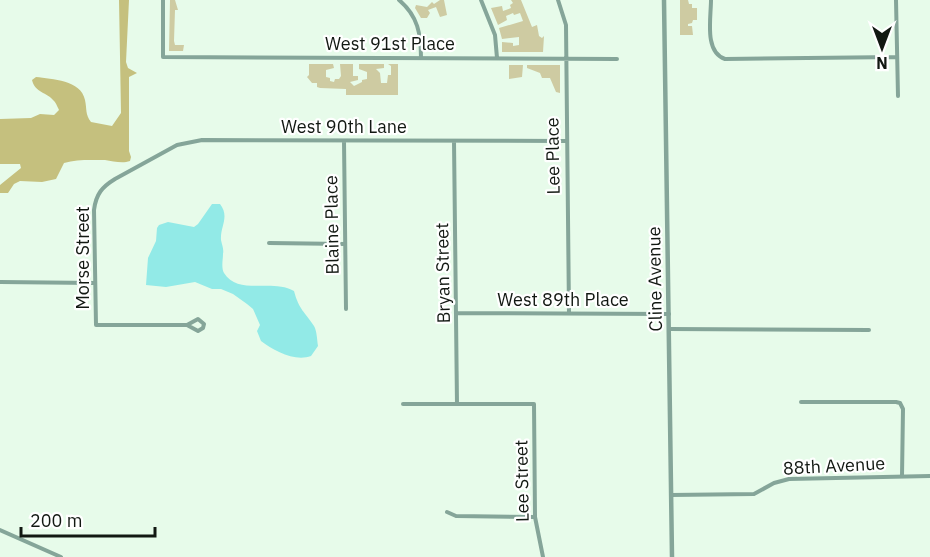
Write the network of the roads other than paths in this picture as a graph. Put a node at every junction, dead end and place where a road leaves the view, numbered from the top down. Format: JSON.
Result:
{"nodes":[{"id":1,"x":163,"y":0,"type":"edge"},
{"id":2,"x":399,"y":0,"type":"edge"},
{"id":3,"x":481,"y":0,"type":"edge"},
{"id":4,"x":558,"y":0,"type":"edge"},
{"id":5,"x":664,"y":0,"type":"edge"},
{"id":6,"x":711,"y":0,"type":"edge"},
{"id":7,"x":896,"y":0,"type":"edge"},
{"id":8,"x":897,"y":57,"type":"junction"},
{"id":9,"x":421,"y":58,"type":"junction"},
{"id":10,"x":497,"y":58,"type":"junction"},
{"id":11,"x":566,"y":59,"type":"junction"},
{"id":12,"x":617,"y":59,"type":"dead end"},
{"id":13,"x":898,"y":96,"type":"dead end"},
{"id":14,"x":344,"y":141,"type":"junction"},
{"id":15,"x":454,"y":141,"type":"junction"},
{"id":16,"x":566,"y":141,"type":"junction"},
{"id":17,"x":129,"y":171,"type":"joint"},
{"id":18,"x":269,"y":243,"type":"dead end"},
{"id":19,"x":345,"y":244,"type":"junction"},
{"id":20,"x":0,"y":282,"type":"edge"},
{"id":21,"x":95,"y":283,"type":"junction"},
{"id":22,"x":346,"y":309,"type":"dead end"},
{"id":23,"x":457,"y":313,"type":"junction"},
{"id":24,"x":569,"y":313,"type":"junction"},
{"id":25,"x":669,"y":315,"type":"junction"},
{"id":26,"x":187,"y":325,"type":"dead end"},
{"id":27,"x":669,"y":328,"type":"junction"},
{"id":28,"x":869,"y":330,"type":"dead end"},
{"id":29,"x":801,"y":402,"type":"dead end"},
{"id":30,"x":404,"y":404,"type":"dead end"},
{"id":31,"x":457,"y":404,"type":"junction"},
{"id":32,"x":902,"y":476,"type":"junction"},
{"id":33,"x":930,"y":476,"type":"edge"},
{"id":34,"x":671,"y":495,"type":"junction"},
{"id":35,"x":447,"y":512,"type":"dead end"},
{"id":36,"x":535,"y":517,"type":"junction"},
{"id":37,"x":0,"y":530,"type":"edge"},
{"id":38,"x":61,"y":557,"type":"edge"},
{"id":39,"x":543,"y":557,"type":"edge"},
{"id":40,"x":672,"y":557,"type":"edge"}],
"edges":[{"from":1,"to":9,"type":"street","name":"West 91st Place"},
{"from":2,"to":9,"type":"street"},
{"from":3,"to":10,"type":"street"},
{"from":4,"to":11,"type":"street","name":"Lee Place"},
{"from":5,"to":25,"type":"street","name":"Cline Avenue"},
{"from":6,"to":8,"type":"street"},
{"from":7,"to":8,"type":"street"},
{"from":8,"to":13,"type":"street"},
{"from":9,"to":10,"type":"street","name":"West 91st Place"},
{"from":10,"to":11,"type":"street","name":"West 91st Place"},
{"from":11,"to":12,"type":"street","name":"West 91st Place"},
{"from":11,"to":16,"type":"street","name":"Lee Place"},
{"from":14,"to":15,"type":"street","name":"West 90th Lane"},
{"from":14,"to":17,"type":"street","name":"West 90th Lane"},
{"from":14,"to":19,"type":"street","name":"Blaine Place"},
{"from":15,"to":16,"type":"street","name":"West 90th Lane"},
{"from":15,"to":23,"type":"street","name":"Bryan Street"},
{"from":16,"to":24,"type":"street","name":"Lee Place"},
{"from":17,"to":21,"type":"street","name":"Morse Street"},
{"from":18,"to":19,"type":"street"},
{"from":19,"to":22,"type":"street","name":"Blaine Place"},
{"from":20,"to":21,"type":"street"},
{"from":21,"to":26,"type":"street","name":"Morse Street"},
{"from":23,"to":24,"type":"street","name":"West 89th Place"},
{"from":23,"to":31,"type":"street","name":"Bryan Street"},
{"from":24,"to":25,"type":"street","name":"West 89th Place"},
{"from":25,"to":27,"type":"street","name":"Cline Avenue"},
{"from":27,"to":28,"type":"street"},
{"from":27,"to":34,"type":"street","name":"Cline Avenue"},
{"from":29,"to":32,"type":"street"},
{"from":30,"to":31,"type":"street"},
{"from":31,"to":36,"type":"street","name":"Lee Street"},
{"from":32,"to":33,"type":"street","name":"88th Avenue"},
{"from":32,"to":34,"type":"street","name":"88th Avenue"},
{"from":34,"to":40,"type":"street","name":"Cline Avenue"},
{"from":35,"to":36,"type":"street"},
{"from":36,"to":39,"type":"street","name":"Lee Street"},
{"from":37,"to":38,"type":"street"}]}
